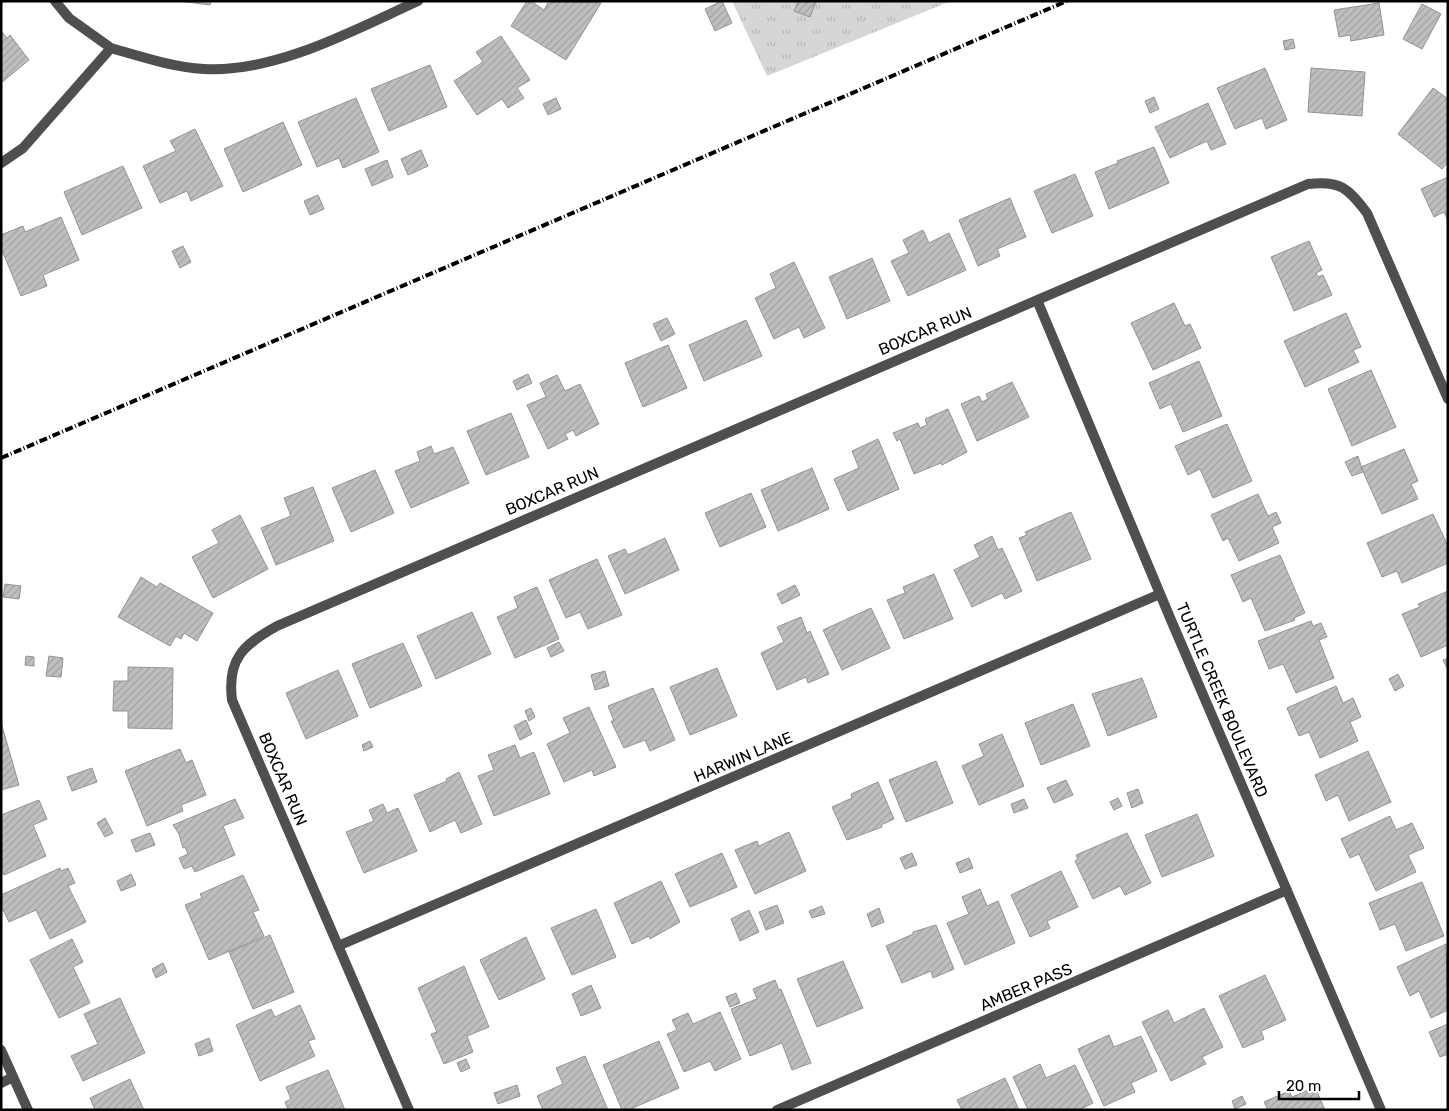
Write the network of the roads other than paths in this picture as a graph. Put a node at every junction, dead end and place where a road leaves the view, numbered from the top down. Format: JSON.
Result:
{"nodes":[{"id":1,"x":55,"y":1,"type":"edge"},
{"id":2,"x":418,"y":1,"type":"edge"},
{"id":3,"x":111,"y":48,"type":"junction"},
{"id":4,"x":1,"y":163,"type":"edge"},
{"id":5,"x":1037,"y":300,"type":"junction"},
{"id":6,"x":1448,"y":399,"type":"edge"},
{"id":7,"x":1160,"y":594,"type":"junction"},
{"id":8,"x":1287,"y":890,"type":"junction"},
{"id":9,"x":338,"y":946,"type":"junction"},
{"id":10,"x":1,"y":1050,"type":"edge"},
{"id":11,"x":13,"y":1077,"type":"junction"},
{"id":12,"x":1,"y":1083,"type":"edge"},
{"id":13,"x":28,"y":1110,"type":"edge"},
{"id":14,"x":409,"y":1110,"type":"edge"},
{"id":15,"x":777,"y":1110,"type":"edge"},
{"id":16,"x":1382,"y":1110,"type":"edge"}],
"edges":[{"from":1,"to":3,"type":"street"},
{"from":2,"to":3,"type":"street"},
{"from":3,"to":4,"type":"street"},
{"from":5,"to":6,"type":"street","name":"BOXCAR RUN"},
{"from":5,"to":7,"type":"street","name":"TURTLE CREEK BOULEVARD"},
{"from":5,"to":9,"type":"street","name":"BOXCAR RUN"},
{"from":7,"to":8,"type":"street","name":"TURTLE CREEK BOULEVARD"},
{"from":7,"to":9,"type":"street","name":"HARWIN LANE"},
{"from":8,"to":15,"type":"street","name":"AMBER PASS"},
{"from":8,"to":16,"type":"street","name":"TURTLE CREEK BOULEVARD"},
{"from":9,"to":14,"type":"street","name":"BOXCAR RUN"},
{"from":10,"to":11,"type":"street"},
{"from":11,"to":12,"type":"street"},
{"from":11,"to":13,"type":"street"}]}
